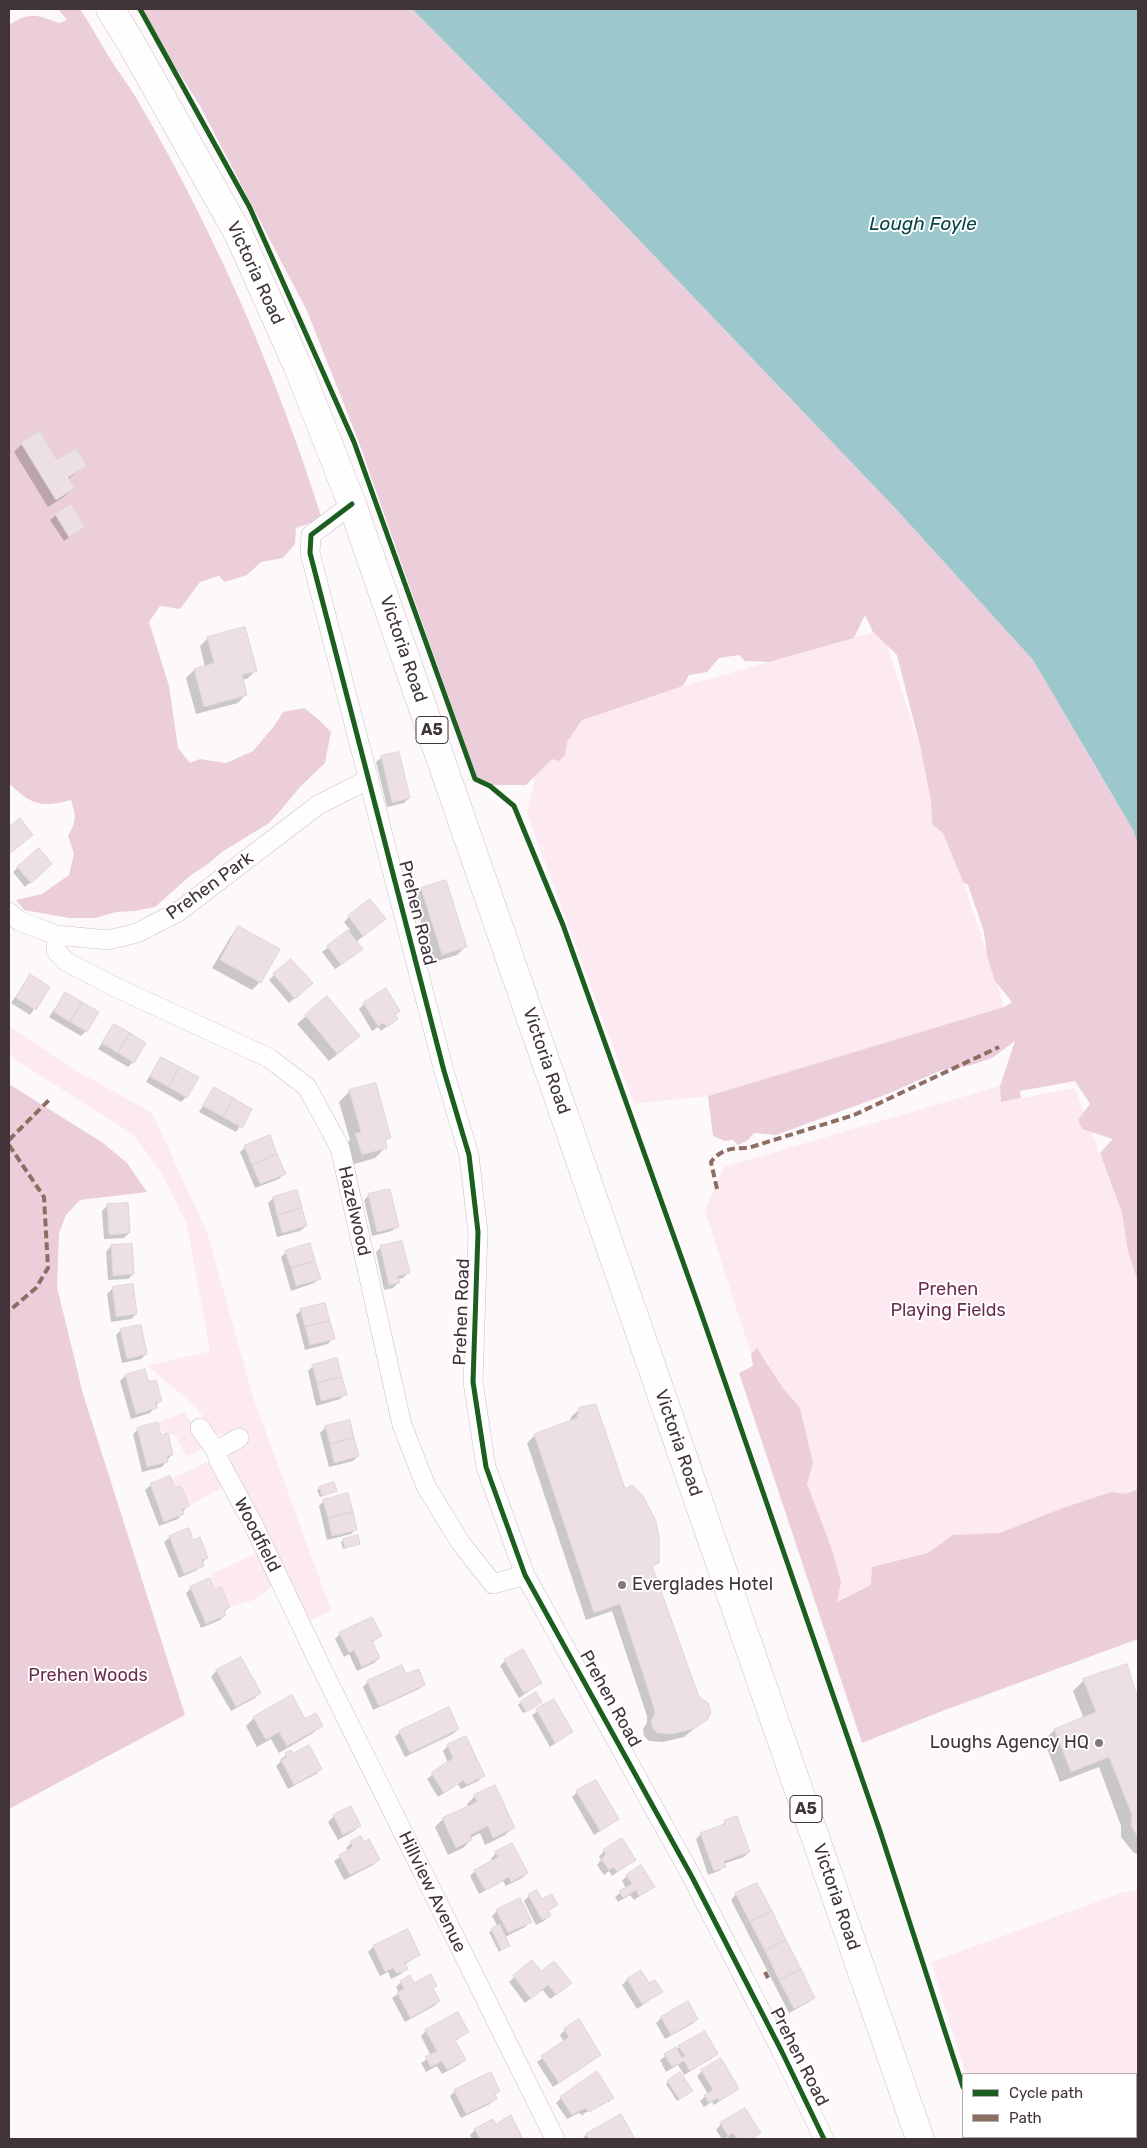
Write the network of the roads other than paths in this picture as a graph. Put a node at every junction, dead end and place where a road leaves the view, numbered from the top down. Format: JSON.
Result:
{"nodes":[{"id":1,"x":110,"y":9,"type":"edge"},
{"id":2,"x":352,"y":504,"type":"junction"},
{"id":3,"x":369,"y":780,"type":"junction"},
{"id":4,"x":9,"y":912,"type":"edge"},
{"id":5,"x":56,"y":935,"type":"junction"},
{"id":6,"x":200,"y":1428,"type":"dead end"},
{"id":7,"x":239,"y":1438,"type":"dead end"},
{"id":8,"x":216,"y":1451,"type":"junction"},
{"id":9,"x":525,"y":1575,"type":"junction"},
{"id":10,"x":310,"y":1644,"type":"joint"},
{"id":11,"x":555,"y":2139,"type":"edge"},
{"id":12,"x":824,"y":2139,"type":"edge"},
{"id":13,"x":920,"y":2139,"type":"edge"}],
"edges":[{"from":1,"to":2,"type":"highway","name":"Victoria Road","number":"A5"},
{"from":2,"to":3,"type":"street","name":"Prehen Road"},
{"from":2,"to":13,"type":"highway","name":"Victoria Road","number":"A5"},
{"from":3,"to":5,"type":"street","name":"Prehen Park"},
{"from":3,"to":9,"type":"street","name":"Prehen Road"},
{"from":4,"to":5,"type":"street","name":"Prehen Park"},
{"from":5,"to":9,"type":"street","name":"Hazelwood"},
{"from":6,"to":8,"type":"street","name":"Woodfield"},
{"from":7,"to":8,"type":"street"},
{"from":8,"to":10,"type":"street","name":"Woodfield"},
{"from":9,"to":12,"type":"street","name":"Prehen Road"},
{"from":10,"to":11,"type":"street","name":"Hillview Avenue"}]}
